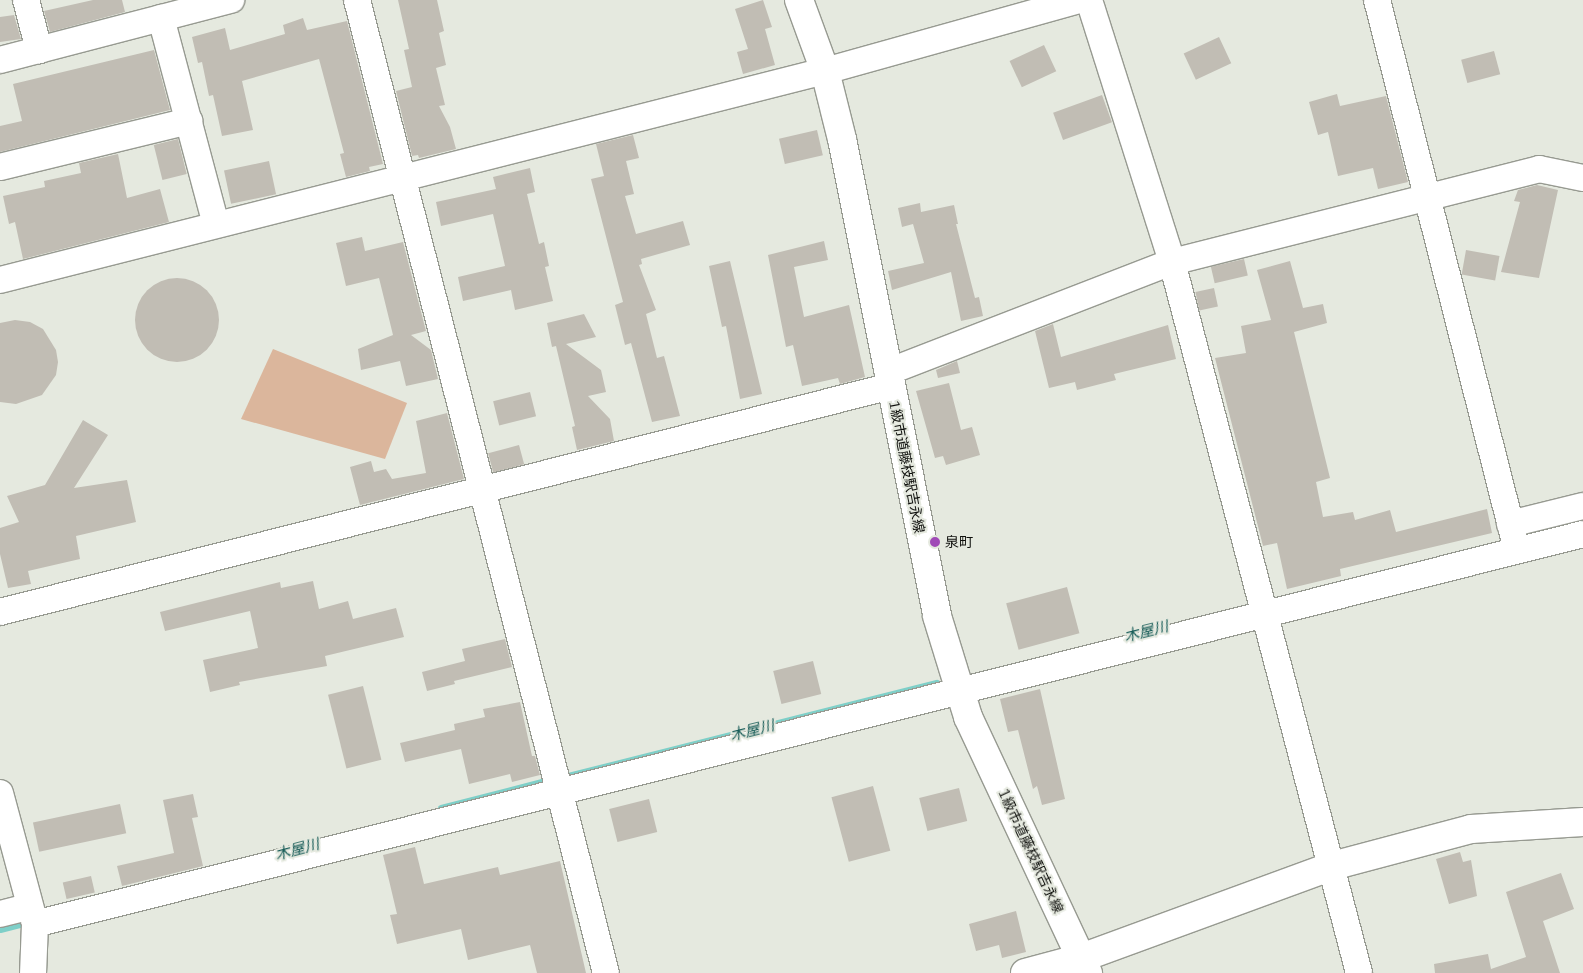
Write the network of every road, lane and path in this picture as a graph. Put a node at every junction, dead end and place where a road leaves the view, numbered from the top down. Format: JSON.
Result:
{"nodes":[{"id":1,"x":26,"y":0,"type":"edge"},
{"id":2,"x":231,"y":0,"type":"edge"},
{"id":3,"x":356,"y":0,"type":"edge"},
{"id":4,"x":800,"y":0,"type":"edge"},
{"id":5,"x":1079,"y":0,"type":"edge"},
{"id":6,"x":1089,"y":0,"type":"edge"},
{"id":7,"x":1377,"y":0,"type":"edge"},
{"id":8,"x":161,"y":18,"type":"junction"},
{"id":9,"x":40,"y":50,"type":"junction"},
{"id":10,"x":0,"y":60,"type":"edge"},
{"id":11,"x":824,"y":71,"type":"junction"},
{"id":12,"x":189,"y":121,"type":"junction"},
{"id":13,"x":0,"y":167,"type":"edge"},
{"id":14,"x":403,"y":176,"type":"junction"},
{"id":15,"x":1583,"y":178,"type":"edge"},
{"id":16,"x":1427,"y":197,"type":"junction"},
{"id":17,"x":216,"y":224,"type":"junction"},
{"id":18,"x":1172,"y":262,"type":"junction"},
{"id":19,"x":2,"y":273,"type":"edge"},
{"id":20,"x":890,"y":379,"type":"junction"},
{"id":21,"x":484,"y":489,"type":"junction"},
{"id":22,"x":1583,"y":506,"type":"edge"},
{"id":23,"x":1510,"y":524,"type":"junction"},
{"id":24,"x":1583,"y":534,"type":"edge"},
{"id":25,"x":1517,"y":550,"type":"junction"},
{"id":26,"x":0,"y":612,"type":"edge"},
{"id":27,"x":1266,"y":612,"type":"junction"},
{"id":28,"x":960,"y":691,"type":"junction"},
{"id":29,"x":559,"y":790,"type":"junction"},
{"id":30,"x":0,"y":793,"type":"edge"},
{"id":31,"x":1583,"y":822,"type":"edge"},
{"id":32,"x":1332,"y":866,"type":"junction"},
{"id":33,"x":0,"y":914,"type":"edge"},
{"id":34,"x":32,"y":915,"type":"junction"},
{"id":35,"x":1084,"y":965,"type":"edge"},
{"id":36,"x":33,"y":973,"type":"edge"},
{"id":37,"x":606,"y":973,"type":"edge"},
{"id":38,"x":1025,"y":973,"type":"edge"},
{"id":39,"x":1359,"y":973,"type":"edge"}],
"edges":[{"from":1,"to":9,"type":"street"},
{"from":2,"to":8,"type":"street"},
{"from":3,"to":14,"type":"street"},
{"from":4,"to":11,"type":"street","name":"1級市道藤枝駅吉永線"},
{"from":5,"to":11,"type":"street"},
{"from":6,"to":18,"type":"street"},
{"from":7,"to":16,"type":"street"},
{"from":8,"to":9,"type":"street"},
{"from":8,"to":12,"type":"street"},
{"from":9,"to":10,"type":"street"},
{"from":11,"to":14,"type":"street"},
{"from":11,"to":20,"type":"street","name":"1級市道藤枝駅吉永線"},
{"from":12,"to":13,"type":"street"},
{"from":12,"to":17,"type":"street"},
{"from":14,"to":17,"type":"street"},
{"from":14,"to":21,"type":"street"},
{"from":15,"to":16,"type":"street"},
{"from":16,"to":18,"type":"street"},
{"from":16,"to":23,"type":"street"},
{"from":17,"to":19,"type":"street"},
{"from":18,"to":20,"type":"street"},
{"from":18,"to":27,"type":"street"},
{"from":20,"to":21,"type":"street"},
{"from":20,"to":28,"type":"street","name":"1級市道藤枝駅吉永線"},
{"from":21,"to":26,"type":"street"},
{"from":21,"to":29,"type":"street"},
{"from":22,"to":23,"type":"street"},
{"from":23,"to":25,"type":"street"},
{"from":24,"to":25,"type":"street"},
{"from":25,"to":27,"type":"street"},
{"from":27,"to":28,"type":"street"},
{"from":27,"to":32,"type":"street"},
{"from":28,"to":29,"type":"street"},
{"from":28,"to":35,"type":"street","name":"1級市道藤枝駅吉永線"},
{"from":29,"to":34,"type":"street"},
{"from":29,"to":37,"type":"street"},
{"from":30,"to":34,"type":"street"},
{"from":31,"to":32,"type":"street"},
{"from":32,"to":35,"type":"street"},
{"from":32,"to":39,"type":"street"},
{"from":33,"to":34,"type":"street"},
{"from":34,"to":36,"type":"street"},
{"from":35,"to":38,"type":"street"}]}
